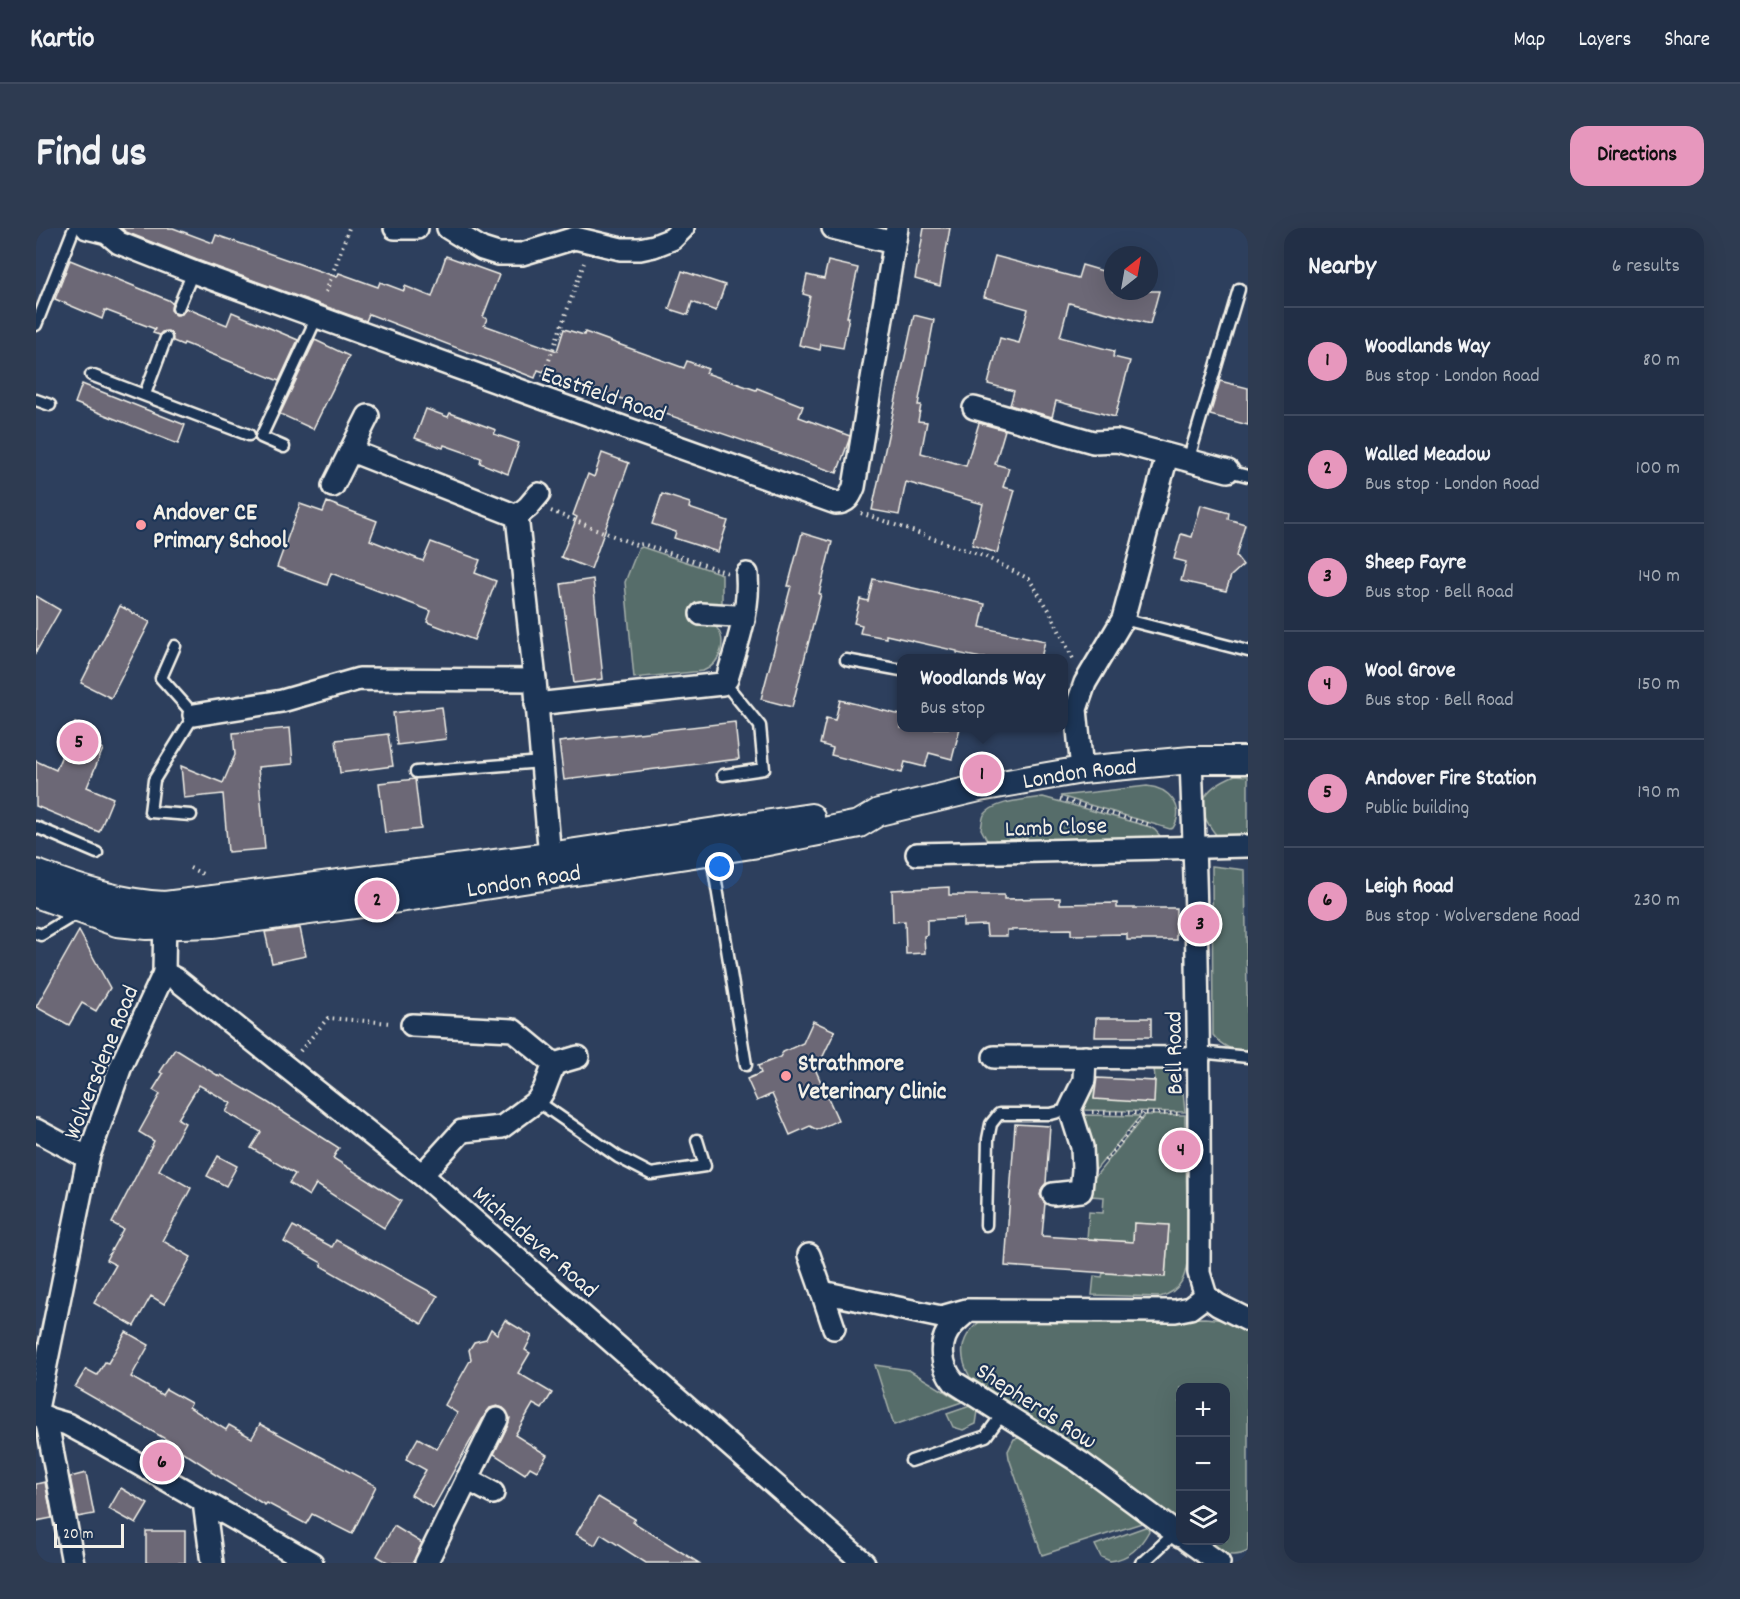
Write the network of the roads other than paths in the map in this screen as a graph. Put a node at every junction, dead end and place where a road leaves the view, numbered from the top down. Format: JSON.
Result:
{"nodes":[{"id":1,"x":74,"y":228,"type":"edge"},
{"id":2,"x":394,"y":228,"type":"edge"},
{"id":3,"x":417,"y":228,"type":"edge"},
{"id":4,"x":448,"y":228,"type":"edge"},
{"id":5,"x":683,"y":228,"type":"edge"},
{"id":6,"x":833,"y":228,"type":"edge"},
{"id":7,"x":102,"y":230,"type":"edge"},
{"id":8,"x":896,"y":236,"type":"edge"},
{"id":9,"x":193,"y":272,"type":"junction"},
{"id":10,"x":1239,"y":289,"type":"dead end"},
{"id":11,"x":178,"y":308,"type":"dead end"},
{"id":12,"x":317,"y":317,"type":"junction"},
{"id":13,"x":36,"y":325,"type":"edge"},
{"id":14,"x":166,"y":338,"type":"dead end"},
{"id":15,"x":91,"y":375,"type":"dead end"},
{"id":16,"x":145,"y":394,"type":"junction"},
{"id":17,"x":36,"y":400,"type":"edge"},
{"id":18,"x":50,"y":405,"type":"dead end"},
{"id":19,"x":974,"y":408,"type":"dead end"},
{"id":20,"x":368,"y":416,"type":"dead end"},
{"id":21,"x":249,"y":435,"type":"dead end"},
{"id":22,"x":284,"y":447,"type":"dead end"},
{"id":23,"x":351,"y":451,"type":"junction"},
{"id":24,"x":1167,"y":456,"type":"junction"},
{"id":25,"x":1188,"y":462,"type":"junction"},
{"id":26,"x":1238,"y":473,"type":"edge"},
{"id":27,"x":333,"y":486,"type":"dead end"},
{"id":28,"x":747,"y":577,"type":"road end"},
{"id":29,"x":700,"y":614,"type":"dead end"},
{"id":30,"x":1123,"y":619,"type":"junction"},
{"id":31,"x":744,"y":620,"type":"junction"},
{"id":32,"x":175,"y":646,"type":"dead end"},
{"id":33,"x":1248,"y":651,"type":"edge"},
{"id":34,"x":846,"y":660,"type":"dead end"},
{"id":35,"x":897,"y":669,"type":"edge"},
{"id":36,"x":535,"y":680,"type":"junction"},
{"id":37,"x":724,"y":682,"type":"junction"},
{"id":38,"x":536,"y":704,"type":"junction"},
{"id":39,"x":1069,"y":707,"type":"edge"},
{"id":40,"x":194,"y":715,"type":"junction"},
{"id":41,"x":1191,"y":760,"type":"junction"},
{"id":42,"x":1248,"y":760,"type":"edge"},
{"id":43,"x":542,"y":762,"type":"junction"},
{"id":44,"x":1082,"y":770,"type":"junction"},
{"id":45,"x":416,"y":772,"type":"dead end"},
{"id":46,"x":723,"y":775,"type":"dead end"},
{"id":47,"x":191,"y":815,"type":"dead end"},
{"id":48,"x":36,"y":827,"type":"edge"},
{"id":49,"x":710,"y":842,"type":"junction"},
{"id":50,"x":1195,"y":843,"type":"junction"},
{"id":51,"x":1248,"y":846,"type":"edge"},
{"id":52,"x":97,"y":853,"type":"dead end"},
{"id":53,"x":917,"y":854,"type":"dead end"},
{"id":54,"x":551,"y":866,"type":"junction"},
{"id":55,"x":36,"y":873,"type":"edge"},
{"id":56,"x":36,"y":894,"type":"edge"},
{"id":57,"x":82,"y":911,"type":"junction"},
{"id":58,"x":166,"y":915,"type":"junction"},
{"id":59,"x":36,"y":933,"type":"edge"},
{"id":60,"x":164,"y":973,"type":"junction"},
{"id":61,"x":412,"y":1025,"type":"road end"},
{"id":62,"x":1199,"y":1055,"type":"junction"},
{"id":63,"x":578,"y":1057,"type":"dead end"},
{"id":64,"x":993,"y":1057,"type":"dead end"},
{"id":65,"x":1085,"y":1057,"type":"junction"},
{"id":66,"x":1248,"y":1057,"type":"edge"},
{"id":67,"x":554,"y":1064,"type":"junction"},
{"id":68,"x":746,"y":1065,"type":"dead end"},
{"id":69,"x":537,"y":1101,"type":"junction"},
{"id":70,"x":1070,"y":1110,"type":"junction"},
{"id":71,"x":36,"y":1131,"type":"edge"},
{"id":72,"x":697,"y":1140,"type":"dead end"},
{"id":73,"x":88,"y":1158,"type":"junction"},
{"id":74,"x":422,"y":1175,"type":"junction"},
{"id":75,"x":1053,"y":1194,"type":"dead end"},
{"id":76,"x":986,"y":1224,"type":"dead end"},
{"id":77,"x":810,"y":1255,"type":"dead end"},
{"id":78,"x":822,"y":1292,"type":"junction"},
{"id":79,"x":1206,"y":1296,"type":"junction"},
{"id":80,"x":969,"y":1310,"type":"junction"},
{"id":81,"x":1248,"y":1320,"type":"edge"},
{"id":82,"x":834,"y":1328,"type":"dead end"},
{"id":83,"x":1004,"y":1413,"type":"junction"},
{"id":84,"x":39,"y":1415,"type":"edge"},
{"id":85,"x":497,"y":1419,"type":"dead end"},
{"id":86,"x":911,"y":1461,"type":"dead end"},
{"id":87,"x":467,"y":1479,"type":"junction"},
{"id":88,"x":493,"y":1493,"type":"dead end"},
{"id":89,"x":204,"y":1502,"type":"junction"},
{"id":90,"x":1176,"y":1532,"type":"edge"},
{"id":91,"x":1176,"y":1540,"type":"edge"},
{"id":92,"x":1194,"y":1545,"type":"edge"},
{"id":93,"x":73,"y":1563,"type":"edge"},
{"id":94,"x":212,"y":1563,"type":"edge"},
{"id":95,"x":312,"y":1563,"type":"edge"},
{"id":96,"x":426,"y":1563,"type":"edge"},
{"id":97,"x":864,"y":1563,"type":"edge"},
{"id":98,"x":1141,"y":1563,"type":"edge"},
{"id":99,"x":1219,"y":1563,"type":"edge"}],
"edges":[{"from":1,"to":13,"type":"lane"},
{"from":2,"to":3,"type":"street"},
{"from":4,"to":5,"type":"street"},
{"from":6,"to":8,"type":"street"},
{"from":7,"to":9,"type":"street","name":"Eastfield Road"},
{"from":8,"to":12,"type":"street","name":"Eastfield Road"},
{"from":9,"to":11,"type":"lane"},
{"from":9,"to":12,"type":"street","name":"Eastfield Road"},
{"from":10,"to":25,"type":"lane"},
{"from":12,"to":22,"type":"lane"},
{"from":14,"to":16,"type":"lane"},
{"from":15,"to":16,"type":"lane"},
{"from":16,"to":21,"type":"lane"},
{"from":17,"to":18,"type":"lane"},
{"from":19,"to":24,"type":"street"},
{"from":20,"to":23,"type":"street"},
{"from":23,"to":27,"type":"street"},
{"from":23,"to":36,"type":"street"},
{"from":24,"to":25,"type":"street"},
{"from":24,"to":30,"type":"street"},
{"from":25,"to":26,"type":"street"},
{"from":28,"to":31,"type":"street"},
{"from":29,"to":31,"type":"street"},
{"from":30,"to":33,"type":"lane"},
{"from":30,"to":39,"type":"street"},
{"from":31,"to":37,"type":"street"},
{"from":32,"to":40,"type":"lane"},
{"from":34,"to":35,"type":"lane"},
{"from":36,"to":38,"type":"street"},
{"from":36,"to":40,"type":"street"},
{"from":37,"to":38,"type":"street"},
{"from":37,"to":46,"type":"lane"},
{"from":38,"to":43,"type":"street"},
{"from":39,"to":44,"type":"street"},
{"from":40,"to":47,"type":"lane"},
{"from":41,"to":42,"type":"street","name":"London Road"},
{"from":41,"to":44,"type":"street","name":"London Road"},
{"from":41,"to":50,"type":"street","name":"Bell Road"},
{"from":43,"to":45,"type":"lane"},
{"from":43,"to":54,"type":"street"},
{"from":44,"to":49,"type":"street","name":"London Road"},
{"from":48,"to":52,"type":"lane"},
{"from":49,"to":54,"type":"street","name":"London Road"},
{"from":49,"to":68,"type":"lane"},
{"from":50,"to":51,"type":"street","name":"Lamb Close"},
{"from":50,"to":53,"type":"street","name":"Lamb Close"},
{"from":50,"to":62,"type":"street","name":"Bell Road"},
{"from":54,"to":58,"type":"street","name":"London Road"},
{"from":55,"to":58,"type":"street"},
{"from":56,"to":57,"type":"street"},
{"from":57,"to":58,"type":"street"},
{"from":57,"to":59,"type":"lane"},
{"from":58,"to":60,"type":"street","name":"Wolversdene Road"},
{"from":60,"to":73,"type":"street","name":"Wolversdene Road"},
{"from":60,"to":74,"type":"street","name":"Micheldever Road"},
{"from":61,"to":67,"type":"street"},
{"from":62,"to":65,"type":"street"},
{"from":62,"to":66,"type":"lane"},
{"from":62,"to":79,"type":"street","name":"Bell Road"},
{"from":63,"to":67,"type":"street"},
{"from":64,"to":65,"type":"street"},
{"from":65,"to":70,"type":"street"},
{"from":67,"to":69,"type":"street"},
{"from":69,"to":72,"type":"lane"},
{"from":69,"to":74,"type":"street"},
{"from":70,"to":75,"type":"street"},
{"from":70,"to":76,"type":"lane"},
{"from":71,"to":73,"type":"street"},
{"from":73,"to":84,"type":"street","name":"Wolversdene Road"},
{"from":74,"to":97,"type":"street","name":"Micheldever Road"},
{"from":77,"to":78,"type":"street"},
{"from":78,"to":80,"type":"street"},
{"from":78,"to":82,"type":"street"},
{"from":79,"to":80,"type":"street"},
{"from":79,"to":81,"type":"street"},
{"from":80,"to":83,"type":"street","name":"Shepherds Row"},
{"from":83,"to":86,"type":"lane"},
{"from":83,"to":90,"type":"street","name":"Shepherds Row"},
{"from":84,"to":89,"type":"street"},
{"from":84,"to":93,"type":"street"},
{"from":85,"to":87,"type":"street"},
{"from":87,"to":88,"type":"street"},
{"from":87,"to":96,"type":"street"},
{"from":89,"to":94,"type":"street"},
{"from":89,"to":95,"type":"street"},
{"from":91,"to":98,"type":"lane"},
{"from":92,"to":99,"type":"street","name":"Shepherds Row"}]}
